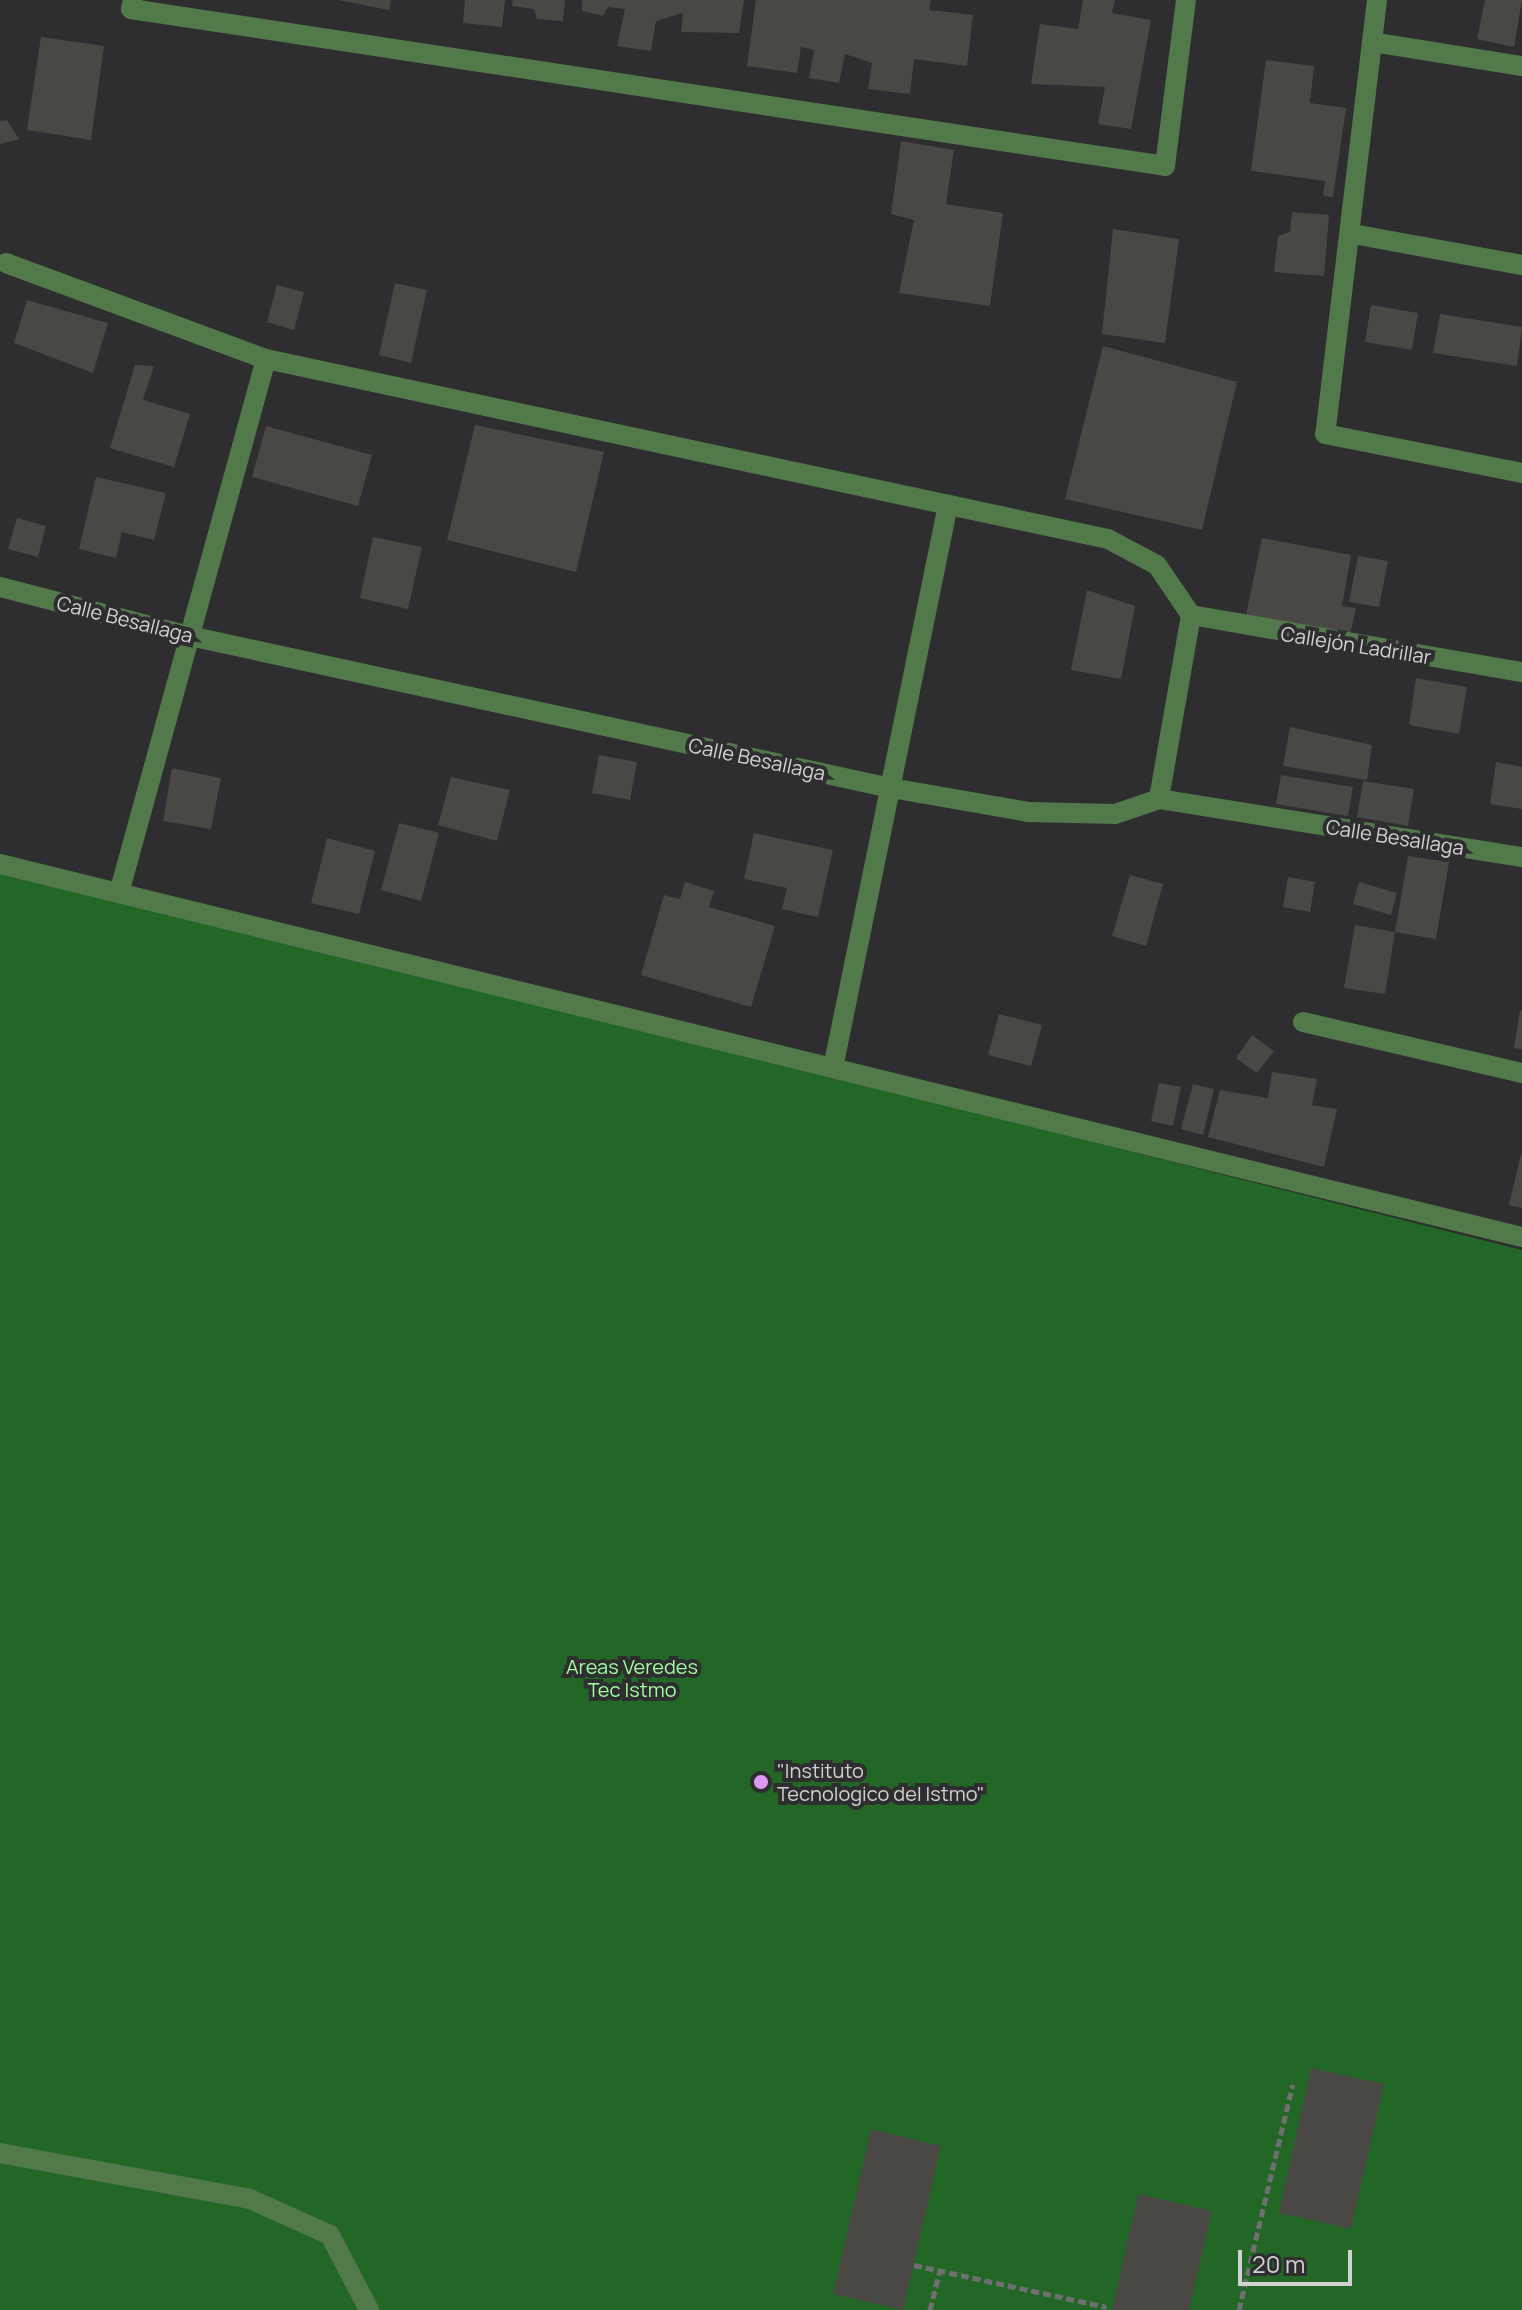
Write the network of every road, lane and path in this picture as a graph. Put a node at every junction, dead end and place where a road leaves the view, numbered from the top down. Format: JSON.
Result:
{"nodes":[{"id":1,"x":133,"y":0,"type":"edge"},
{"id":2,"x":1186,"y":0,"type":"edge"},
{"id":3,"x":1377,"y":0,"type":"edge"},
{"id":4,"x":1372,"y":42,"type":"junction"},
{"id":5,"x":1522,"y":66,"type":"edge"},
{"id":6,"x":1353,"y":234,"type":"junction"},
{"id":7,"x":6,"y":263,"type":"dead end"},
{"id":8,"x":1522,"y":265,"type":"edge"},
{"id":9,"x":266,"y":359,"type":"junction"},
{"id":10,"x":1522,"y":473,"type":"edge"},
{"id":11,"x":948,"y":505,"type":"junction"},
{"id":12,"x":0,"y":587,"type":"edge"},
{"id":13,"x":1191,"y":615,"type":"junction"},
{"id":14,"x":185,"y":635,"type":"junction"},
{"id":15,"x":1522,"y":672,"type":"edge"},
{"id":16,"x":891,"y":788,"type":"junction"},
{"id":17,"x":1159,"y":799,"type":"junction"},
{"id":18,"x":1522,"y":857,"type":"edge"},
{"id":19,"x":0,"y":864,"type":"edge"},
{"id":20,"x":119,"y":893,"type":"junction"},
{"id":21,"x":1303,"y":1022,"type":"dead end"},
{"id":22,"x":833,"y":1068,"type":"junction"},
{"id":23,"x":1522,"y":1073,"type":"edge"},
{"id":24,"x":1522,"y":1237,"type":"edge"},
{"id":25,"x":1293,"y":2084,"type":"dead end"},
{"id":26,"x":0,"y":2153,"type":"edge"},
{"id":27,"x":914,"y":2265,"type":"dead end"},
{"id":28,"x":940,"y":2270,"type":"junction"},
{"id":29,"x":1097,"y":2307,"type":"edge"},
{"id":30,"x":1106,"y":2307,"type":"dead end"},
{"id":31,"x":369,"y":2310,"type":"edge"},
{"id":32,"x":930,"y":2310,"type":"edge"},
{"id":33,"x":1239,"y":2310,"type":"edge"}],
"edges":[{"from":1,"to":2,"type":"street"},
{"from":3,"to":4,"type":"street"},
{"from":4,"to":5,"type":"street"},
{"from":4,"to":6,"type":"street"},
{"from":6,"to":8,"type":"street"},
{"from":6,"to":10,"type":"street"},
{"from":7,"to":9,"type":"street"},
{"from":9,"to":11,"type":"street"},
{"from":9,"to":14,"type":"street"},
{"from":11,"to":13,"type":"street"},
{"from":11,"to":16,"type":"street"},
{"from":12,"to":14,"type":"street","name":"Calle Besallaga"},
{"from":13,"to":15,"type":"street","name":"Callejón Ladrillar"},
{"from":13,"to":17,"type":"street"},
{"from":14,"to":16,"type":"street","name":"Calle Besallaga"},
{"from":14,"to":20,"type":"street"},
{"from":16,"to":17,"type":"street","name":"Calle Besallaga"},
{"from":16,"to":22,"type":"street"},
{"from":17,"to":18,"type":"street","name":"Calle Besallaga"},
{"from":19,"to":20,"type":"street"},
{"from":20,"to":22,"type":"street"},
{"from":21,"to":23,"type":"street"},
{"from":22,"to":24,"type":"street"},
{"from":25,"to":33,"type":"path"},
{"from":26,"to":31,"type":"street"},
{"from":27,"to":28,"type":"path"},
{"from":28,"to":29,"type":"path"},
{"from":28,"to":32,"type":"path"},
{"from":29,"to":30,"type":"path"}]}
